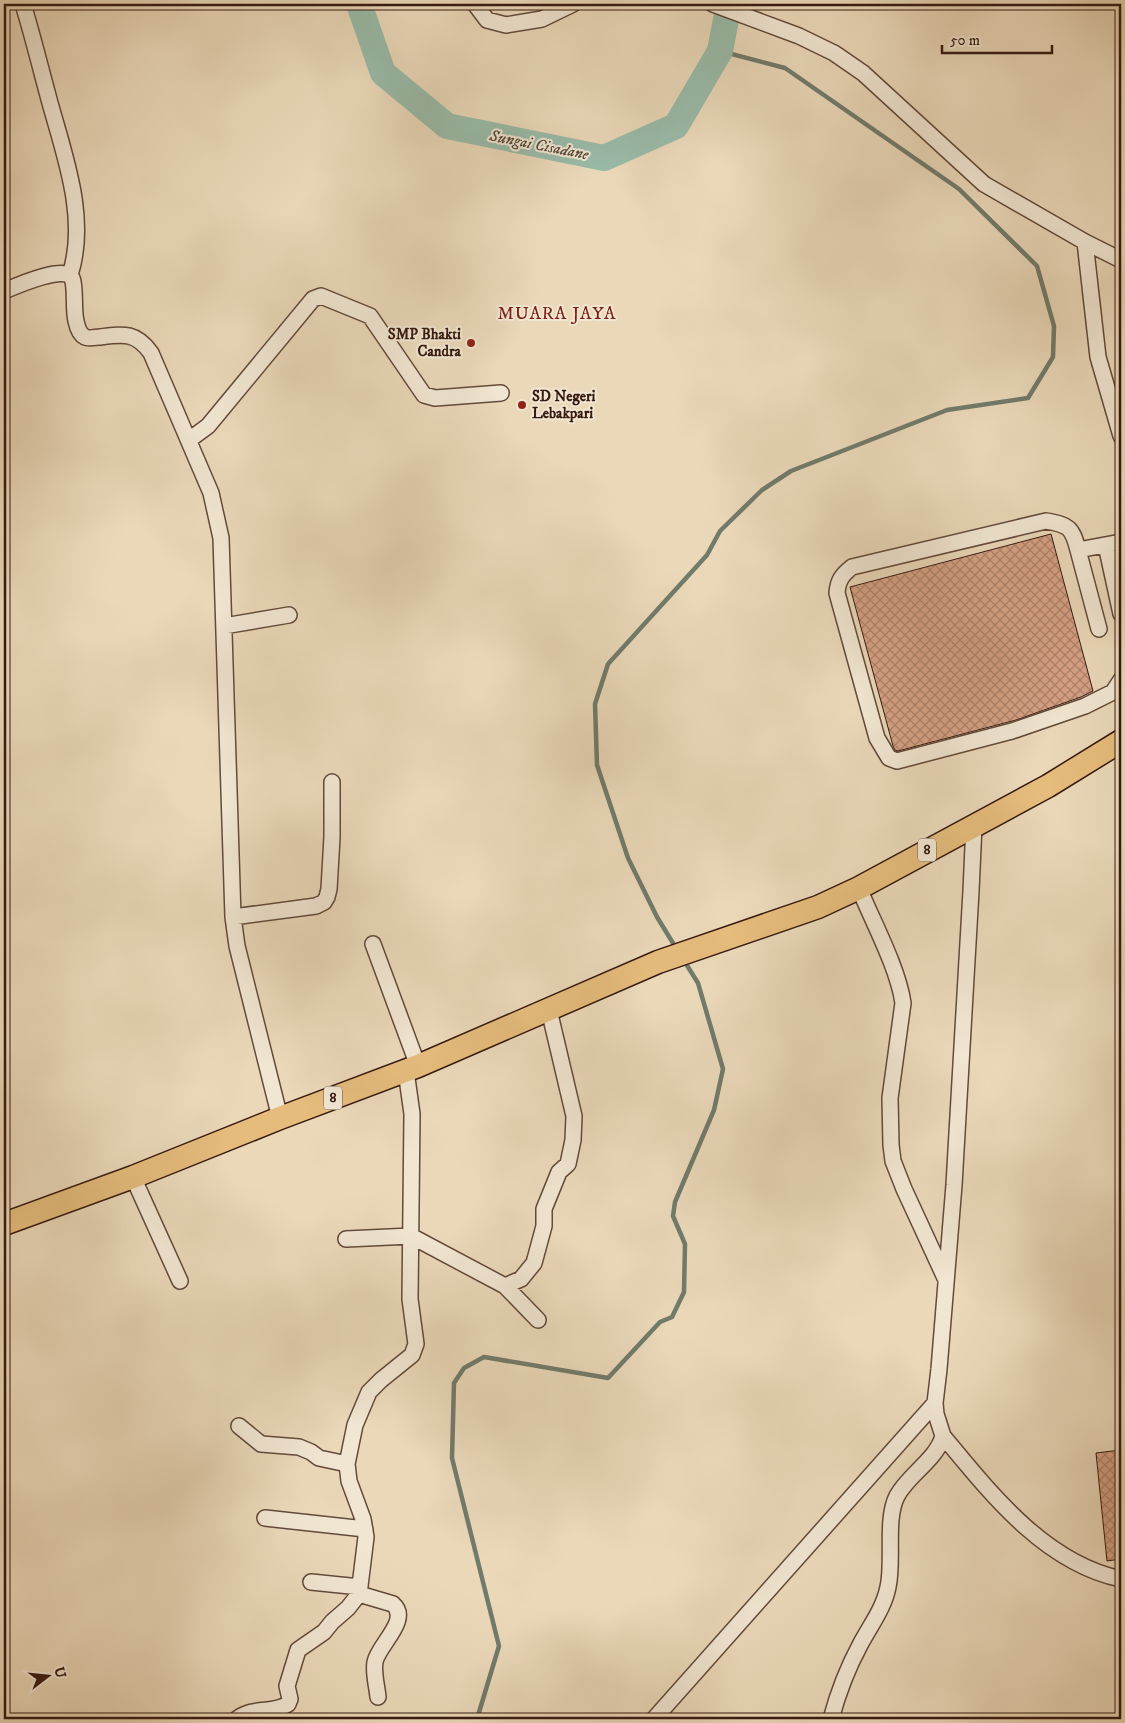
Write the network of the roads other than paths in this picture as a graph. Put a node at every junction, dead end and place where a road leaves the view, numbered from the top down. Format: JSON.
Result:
{"nodes":[{"id":1,"x":23,"y":4,"type":"edge"},
{"id":2,"x":474,"y":4,"type":"edge"},
{"id":3,"x":572,"y":4,"type":"edge"},
{"id":4,"x":716,"y":5,"type":"edge"},
{"id":5,"x":1085,"y":242,"type":"junction"},
{"id":6,"x":1121,"y":260,"type":"edge"},
{"id":7,"x":70,"y":275,"type":"junction"},
{"id":8,"x":4,"y":291,"type":"edge"},
{"id":9,"x":501,"y":393,"type":"dead end"},
{"id":10,"x":1121,"y":436,"type":"edge"},
{"id":11,"x":189,"y":440,"type":"junction"},
{"id":12,"x":1121,"y":542,"type":"edge"},
{"id":13,"x":1106,"y":545,"type":"junction"},
{"id":14,"x":1078,"y":550,"type":"junction"},
{"id":15,"x":1121,"y":614,"type":"edge"},
{"id":16,"x":289,"y":615,"type":"dead end"},
{"id":17,"x":224,"y":626,"type":"junction"},
{"id":18,"x":1099,"y":629,"type":"dead end"},
{"id":19,"x":1121,"y":680,"type":"edge"},
{"id":20,"x":1121,"y":741,"type":"edge"},
{"id":21,"x":332,"y":782,"type":"dead end"},
{"id":22,"x":974,"y":825,"type":"junction"},
{"id":23,"x":859,"y":888,"type":"junction"},
{"id":24,"x":233,"y":917,"type":"junction"},
{"id":25,"x":373,"y":944,"type":"dead end"},
{"id":26,"x":549,"y":1010,"type":"junction"},
{"id":27,"x":412,"y":1068,"type":"junction"},
{"id":28,"x":280,"y":1118,"type":"junction"},
{"id":29,"x":133,"y":1177,"type":"junction"},
{"id":30,"x":4,"y":1224,"type":"edge"},
{"id":31,"x":411,"y":1236,"type":"junction"},
{"id":32,"x":346,"y":1239,"type":"dead end"},
{"id":33,"x":180,"y":1281,"type":"dead end"},
{"id":34,"x":946,"y":1281,"type":"junction"},
{"id":35,"x":505,"y":1286,"type":"junction"},
{"id":36,"x":538,"y":1320,"type":"dead end"},
{"id":37,"x":934,"y":1403,"type":"junction"},
{"id":38,"x":239,"y":1426,"type":"dead end"},
{"id":39,"x":943,"y":1436,"type":"junction"},
{"id":40,"x":347,"y":1464,"type":"junction"},
{"id":41,"x":265,"y":1518,"type":"dead end"},
{"id":42,"x":365,"y":1529,"type":"junction"},
{"id":43,"x":1121,"y":1579,"type":"edge"},
{"id":44,"x":311,"y":1582,"type":"dead end"},
{"id":45,"x":359,"y":1590,"type":"junction"},
{"id":46,"x":378,"y":1697,"type":"dead end"},
{"id":47,"x":237,"y":1719,"type":"edge"},
{"id":48,"x":654,"y":1719,"type":"edge"},
{"id":49,"x":831,"y":1719,"type":"edge"}],
"edges":[{"from":1,"to":7,"type":"street"},
{"from":2,"to":3,"type":"street"},
{"from":4,"to":5,"type":"street"},
{"from":5,"to":6,"type":"street"},
{"from":5,"to":10,"type":"street"},
{"from":7,"to":8,"type":"street"},
{"from":7,"to":11,"type":"street"},
{"from":9,"to":11,"type":"street"},
{"from":11,"to":17,"type":"street"},
{"from":12,"to":13,"type":"street"},
{"from":13,"to":14,"type":"street"},
{"from":13,"to":15,"type":"street"},
{"from":14,"to":18,"type":"street"},
{"from":14,"to":19,"type":"street"},
{"from":16,"to":17,"type":"street"},
{"from":17,"to":24,"type":"street"},
{"from":20,"to":22,"type":"highway","number":"8"},
{"from":21,"to":24,"type":"street"},
{"from":22,"to":23,"type":"highway","number":"8"},
{"from":22,"to":34,"type":"street"},
{"from":23,"to":26,"type":"highway","number":"8"},
{"from":23,"to":34,"type":"street"},
{"from":24,"to":28,"type":"street"},
{"from":25,"to":27,"type":"street"},
{"from":26,"to":27,"type":"highway","number":"8"},
{"from":26,"to":35,"type":"street"},
{"from":27,"to":28,"type":"highway","number":"8"},
{"from":27,"to":31,"type":"street"},
{"from":28,"to":29,"type":"highway","number":"8"},
{"from":29,"to":30,"type":"highway","number":"8"},
{"from":29,"to":33,"type":"street"},
{"from":31,"to":32,"type":"street"},
{"from":31,"to":35,"type":"street"},
{"from":31,"to":40,"type":"street"},
{"from":34,"to":37,"type":"street"},
{"from":35,"to":36,"type":"street"},
{"from":37,"to":39,"type":"street"},
{"from":37,"to":48,"type":"street"},
{"from":38,"to":40,"type":"street"},
{"from":39,"to":43,"type":"street"},
{"from":39,"to":49,"type":"street"},
{"from":40,"to":42,"type":"street"},
{"from":41,"to":42,"type":"street"},
{"from":42,"to":45,"type":"street"},
{"from":44,"to":45,"type":"street"},
{"from":45,"to":46,"type":"street"},
{"from":45,"to":47,"type":"street"}]}
